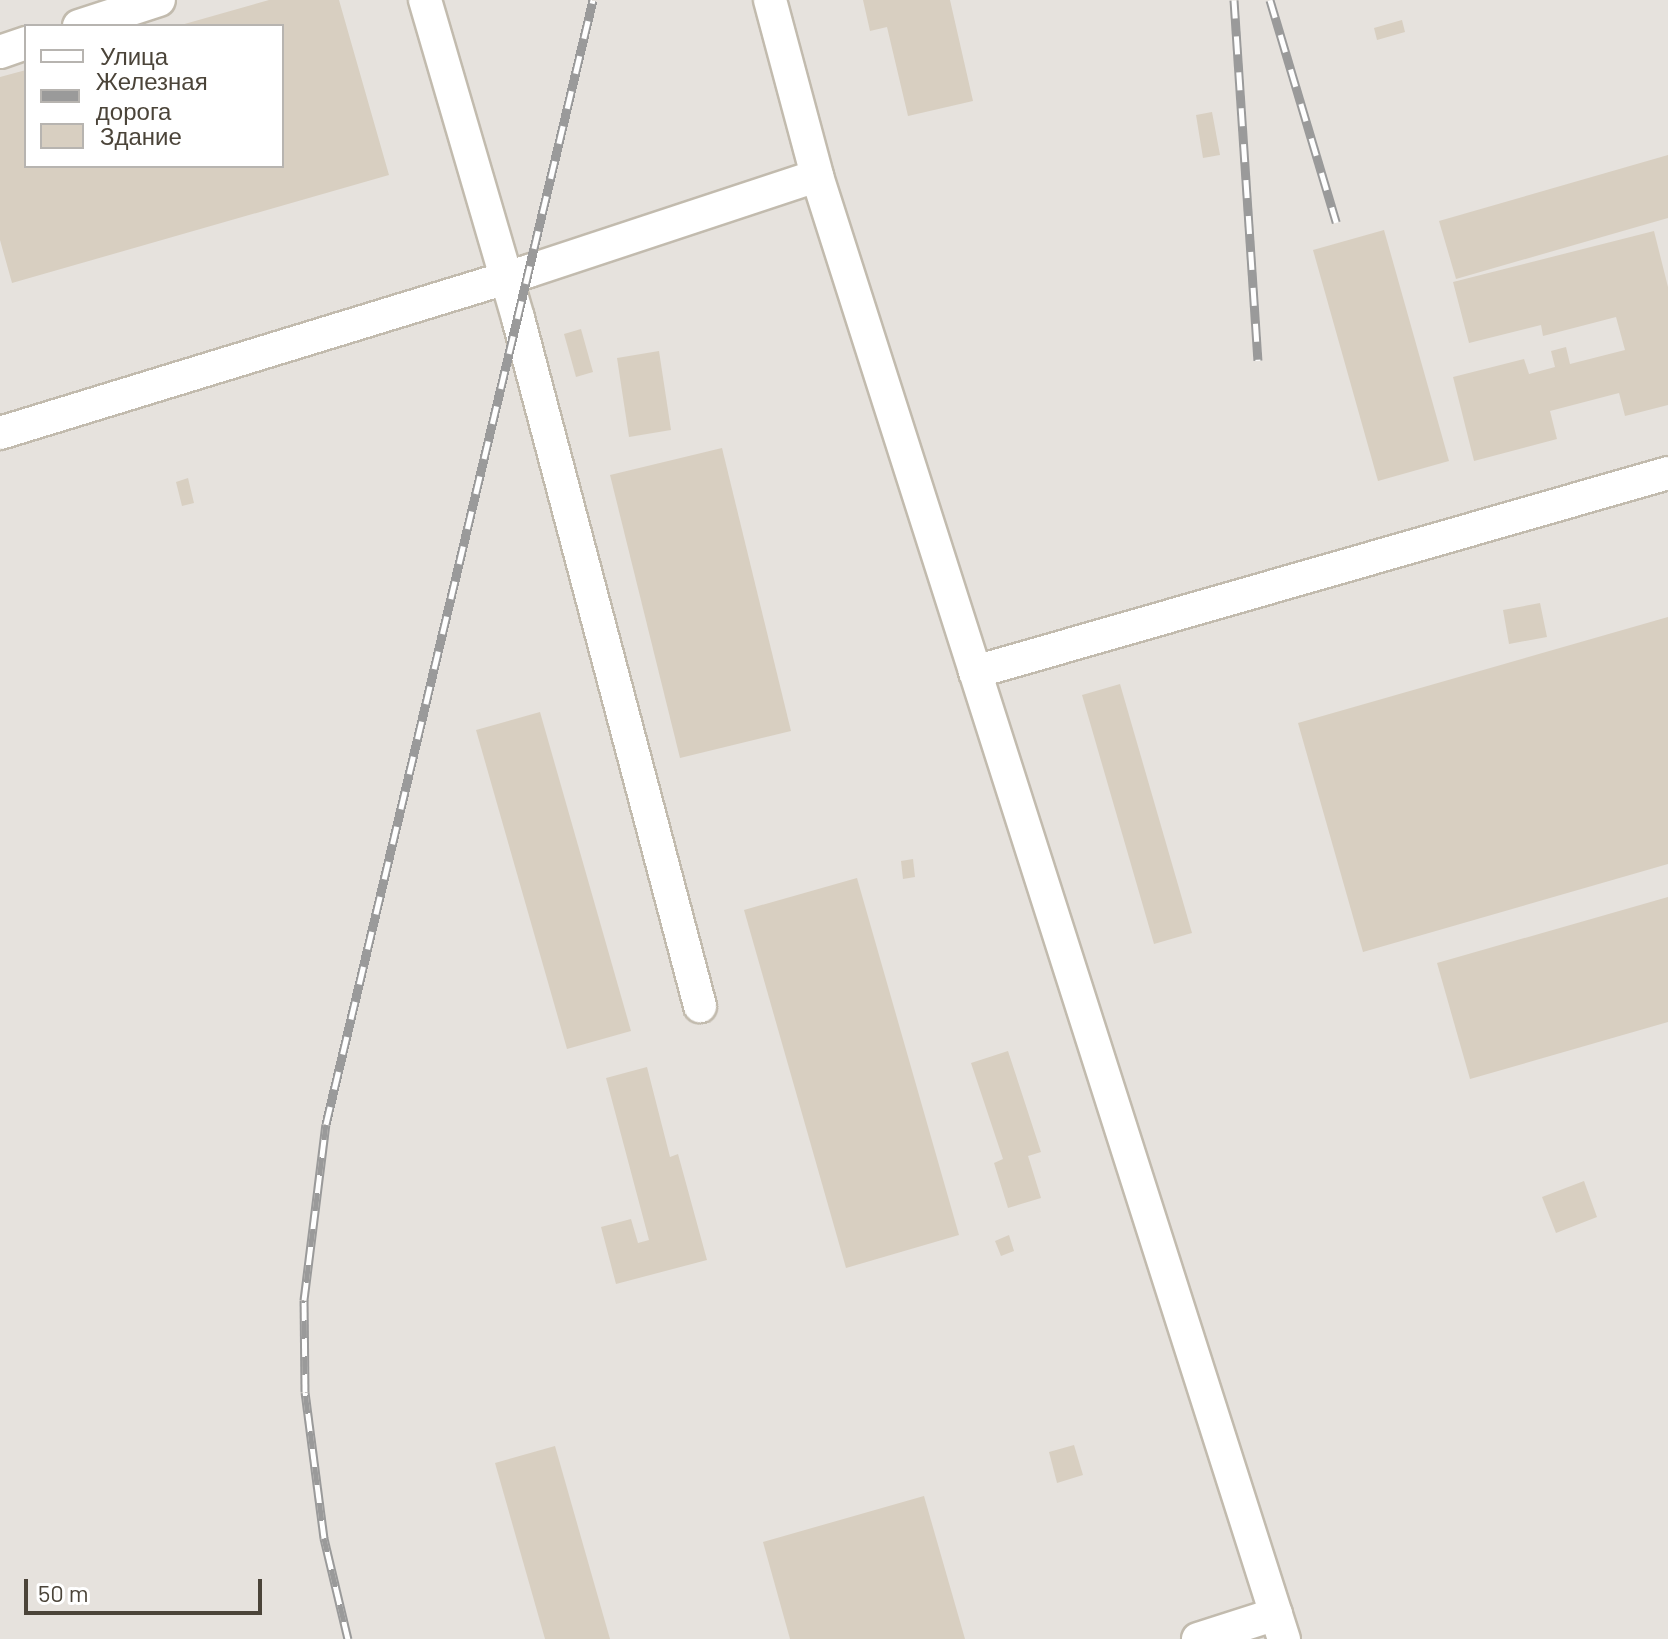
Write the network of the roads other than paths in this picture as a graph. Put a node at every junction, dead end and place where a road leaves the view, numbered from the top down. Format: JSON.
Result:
{"nodes":[{"id":1,"x":157,"y":0,"type":"edge"},
{"id":2,"x":425,"y":0,"type":"edge"},
{"id":3,"x":770,"y":0,"type":"edge"},
{"id":4,"x":85,"y":24,"type":"edge"},
{"id":5,"x":24,"y":44,"type":"edge"},
{"id":6,"x":0,"y":52,"type":"edge"},
{"id":7,"x":817,"y":176,"type":"junction"},
{"id":8,"x":503,"y":279,"type":"junction"},
{"id":9,"x":0,"y":433,"type":"edge"},
{"id":10,"x":1668,"y":473,"type":"edge"},
{"id":11,"x":975,"y":672,"type":"junction"},
{"id":12,"x":700,"y":1006,"type":"dead end"},
{"id":13,"x":1280,"y":1627,"type":"edge"},
{"id":14,"x":1198,"y":1639,"type":"edge"}],
"edges":[{"from":1,"to":4,"type":"lane"},
{"from":2,"to":8,"type":"lane"},
{"from":3,"to":7,"type":"lane"},
{"from":5,"to":6,"type":"lane"},
{"from":7,"to":8,"type":"lane"},
{"from":7,"to":11,"type":"lane"},
{"from":8,"to":9,"type":"lane"},
{"from":8,"to":12,"type":"lane"},
{"from":10,"to":11,"type":"lane"},
{"from":11,"to":13,"type":"lane"},
{"from":13,"to":14,"type":"lane"}]}
